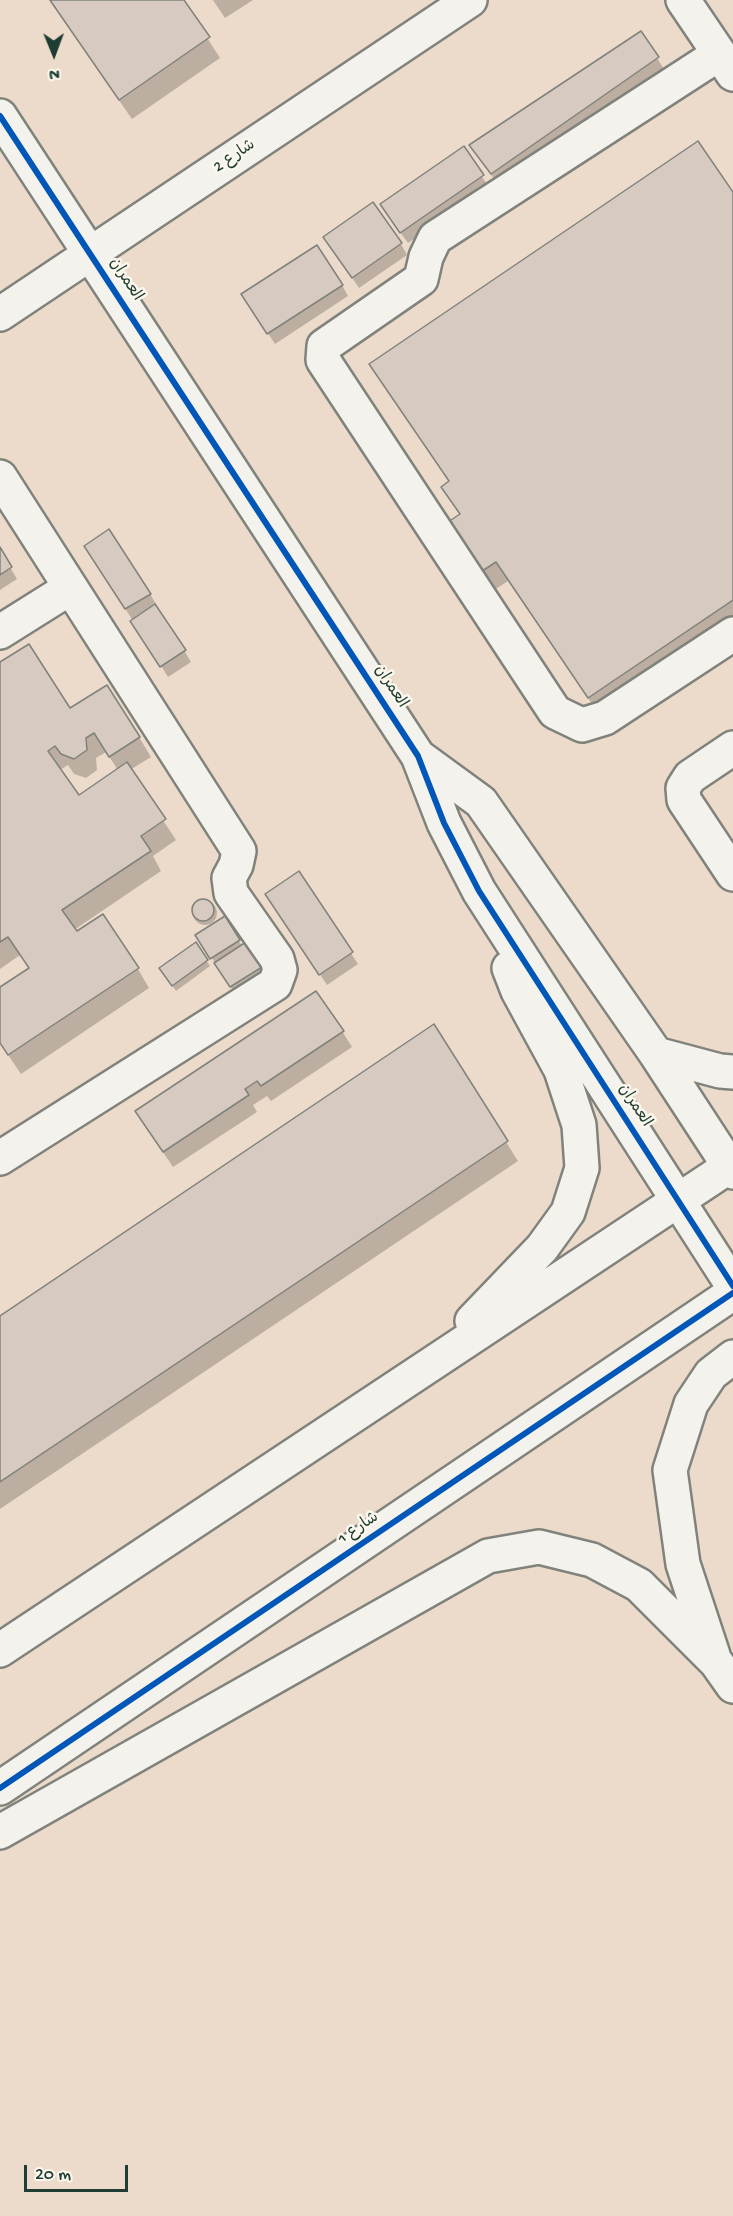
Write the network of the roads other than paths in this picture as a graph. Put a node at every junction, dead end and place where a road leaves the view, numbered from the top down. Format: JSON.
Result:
{"nodes":[{"id":1,"x":470,"y":0,"type":"edge"},
{"id":2,"x":683,"y":0,"type":"edge"},
{"id":3,"x":726,"y":64,"type":"edge"},
{"id":4,"x":0,"y":116,"type":"edge"},
{"id":5,"x":92,"y":253,"type":"junction"},
{"id":6,"x":0,"y":314,"type":"edge"},
{"id":7,"x":0,"y":477,"type":"edge"},
{"id":8,"x":70,"y":588,"type":"junction"},
{"id":9,"x":0,"y":632,"type":"edge"},
{"id":10,"x":733,"y":634,"type":"edge"},
{"id":11,"x":733,"y":748,"type":"edge"},
{"id":12,"x":418,"y":756,"type":"junction"},
{"id":13,"x":730,"y":864,"type":"edge"},
{"id":14,"x":479,"y":891,"type":"junction"},
{"id":15,"x":656,"y":1054,"type":"junction"},
{"id":16,"x":733,"y":1072,"type":"edge"},
{"id":17,"x":0,"y":1158,"type":"edge"},
{"id":18,"x":732,"y":1168,"type":"edge"},
{"id":19,"x":680,"y":1201,"type":"junction"},
{"id":20,"x":733,"y":1286,"type":"edge"},
{"id":21,"x":733,"y":1293,"type":"edge"},
{"id":22,"x":733,"y":1357,"type":"edge"},
{"id":23,"x":428,"y":1367,"type":"junction"},
{"id":24,"x":0,"y":1650,"type":"edge"},
{"id":25,"x":724,"y":1674,"type":"edge"},
{"id":26,"x":0,"y":1788,"type":"edge"},
{"id":27,"x":0,"y":1832,"type":"edge"}],
"edges":[{"from":1,"to":5,"type":"street","name":"شارع 2"},
{"from":2,"to":3,"type":"street"},
{"from":3,"to":10,"type":"street"},
{"from":4,"to":5,"type":"street","name":"العمران"},
{"from":5,"to":6,"type":"street","name":"شارع 2"},
{"from":5,"to":12,"type":"street","name":"العمران"},
{"from":7,"to":8,"type":"street"},
{"from":8,"to":9,"type":"street"},
{"from":8,"to":17,"type":"street"},
{"from":11,"to":13,"type":"street"},
{"from":12,"to":14,"type":"street","name":"العمران"},
{"from":12,"to":15,"type":"street","name":"العمران"},
{"from":14,"to":19,"type":"street","name":"العمران"},
{"from":14,"to":23,"type":"street"},
{"from":15,"to":16,"type":"street"},
{"from":15,"to":18,"type":"street","name":"العمران"},
{"from":18,"to":19,"type":"street"},
{"from":19,"to":20,"type":"street","name":"العمران"},
{"from":19,"to":23,"type":"street"},
{"from":21,"to":26,"type":"street","name":"شارع 1"},
{"from":22,"to":25,"type":"street"},
{"from":23,"to":24,"type":"street"},
{"from":25,"to":27,"type":"street"}]}
